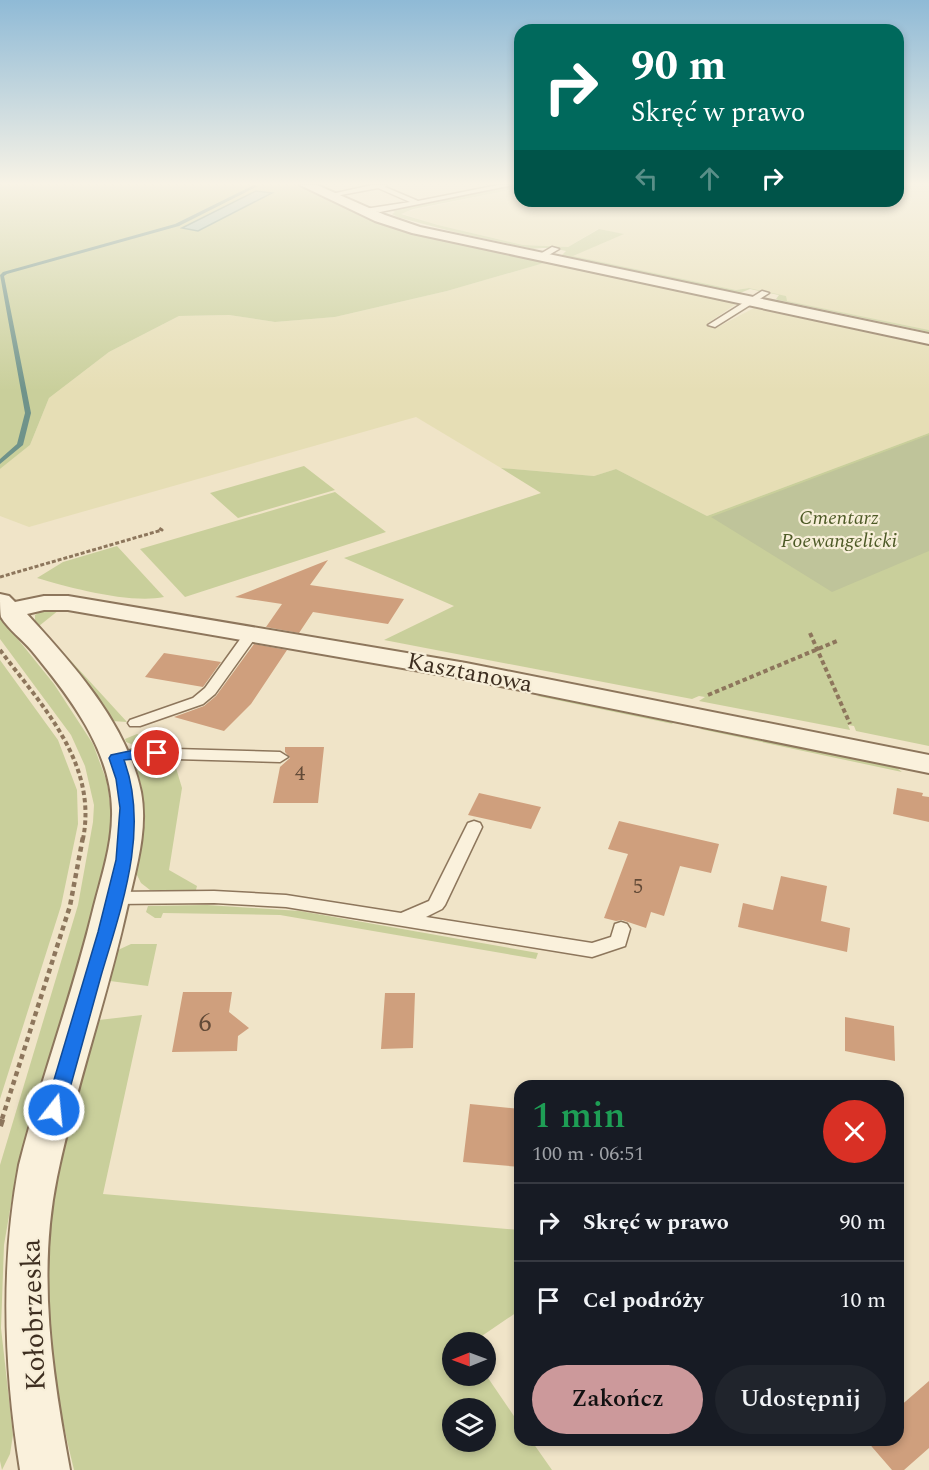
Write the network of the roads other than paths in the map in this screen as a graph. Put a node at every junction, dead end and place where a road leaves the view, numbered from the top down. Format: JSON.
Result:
{"nodes":[{"id":1,"x":524,"y":254,"type":"edge"},
{"id":2,"x":546,"y":254,"type":"edge"},
{"id":3,"x":539,"y":257,"type":"junction"},
{"id":4,"x":765,"y":292,"type":"dead end"},
{"id":5,"x":750,"y":302,"type":"junction"},
{"id":6,"x":712,"y":325,"type":"dead end"},
{"id":7,"x":929,"y":339,"type":"edge"},
{"id":8,"x":3,"y":596,"type":"edge"},
{"id":9,"x":251,"y":634,"type":"junction"},
{"id":10,"x":135,"y":723,"type":"dead end"},
{"id":11,"x":280,"y":757,"type":"dead end"},
{"id":12,"x":116,"y":758,"type":"junction"},
{"id":13,"x":929,"y":764,"type":"edge"},
{"id":14,"x":474,"y":827,"type":"dead end"},
{"id":15,"x":113,"y":898,"type":"junction"},
{"id":16,"x":403,"y":920,"type":"junction"},
{"id":17,"x":621,"y":929,"type":"dead end"},
{"id":18,"x":45,"y":1470,"type":"edge"}],
"edges":[{"from":1,"to":3,"type":"street"},
{"from":2,"to":3,"type":"lane"},
{"from":3,"to":5,"type":"street"},
{"from":4,"to":5,"type":"lane"},
{"from":5,"to":6,"type":"lane"},
{"from":5,"to":7,"type":"street"},
{"from":8,"to":9,"type":"street","name":"Kasztanowa"},
{"from":8,"to":12,"type":"street","name":"Kołobrzeska"},
{"from":9,"to":10,"type":"lane"},
{"from":9,"to":13,"type":"street","name":"Kasztanowa"},
{"from":11,"to":12,"type":"lane"},
{"from":12,"to":15,"type":"street","name":"Kołobrzeska"},
{"from":14,"to":16,"type":"lane"},
{"from":15,"to":16,"type":"lane"},
{"from":15,"to":18,"type":"street","name":"Kołobrzeska"},
{"from":16,"to":17,"type":"lane"}]}
